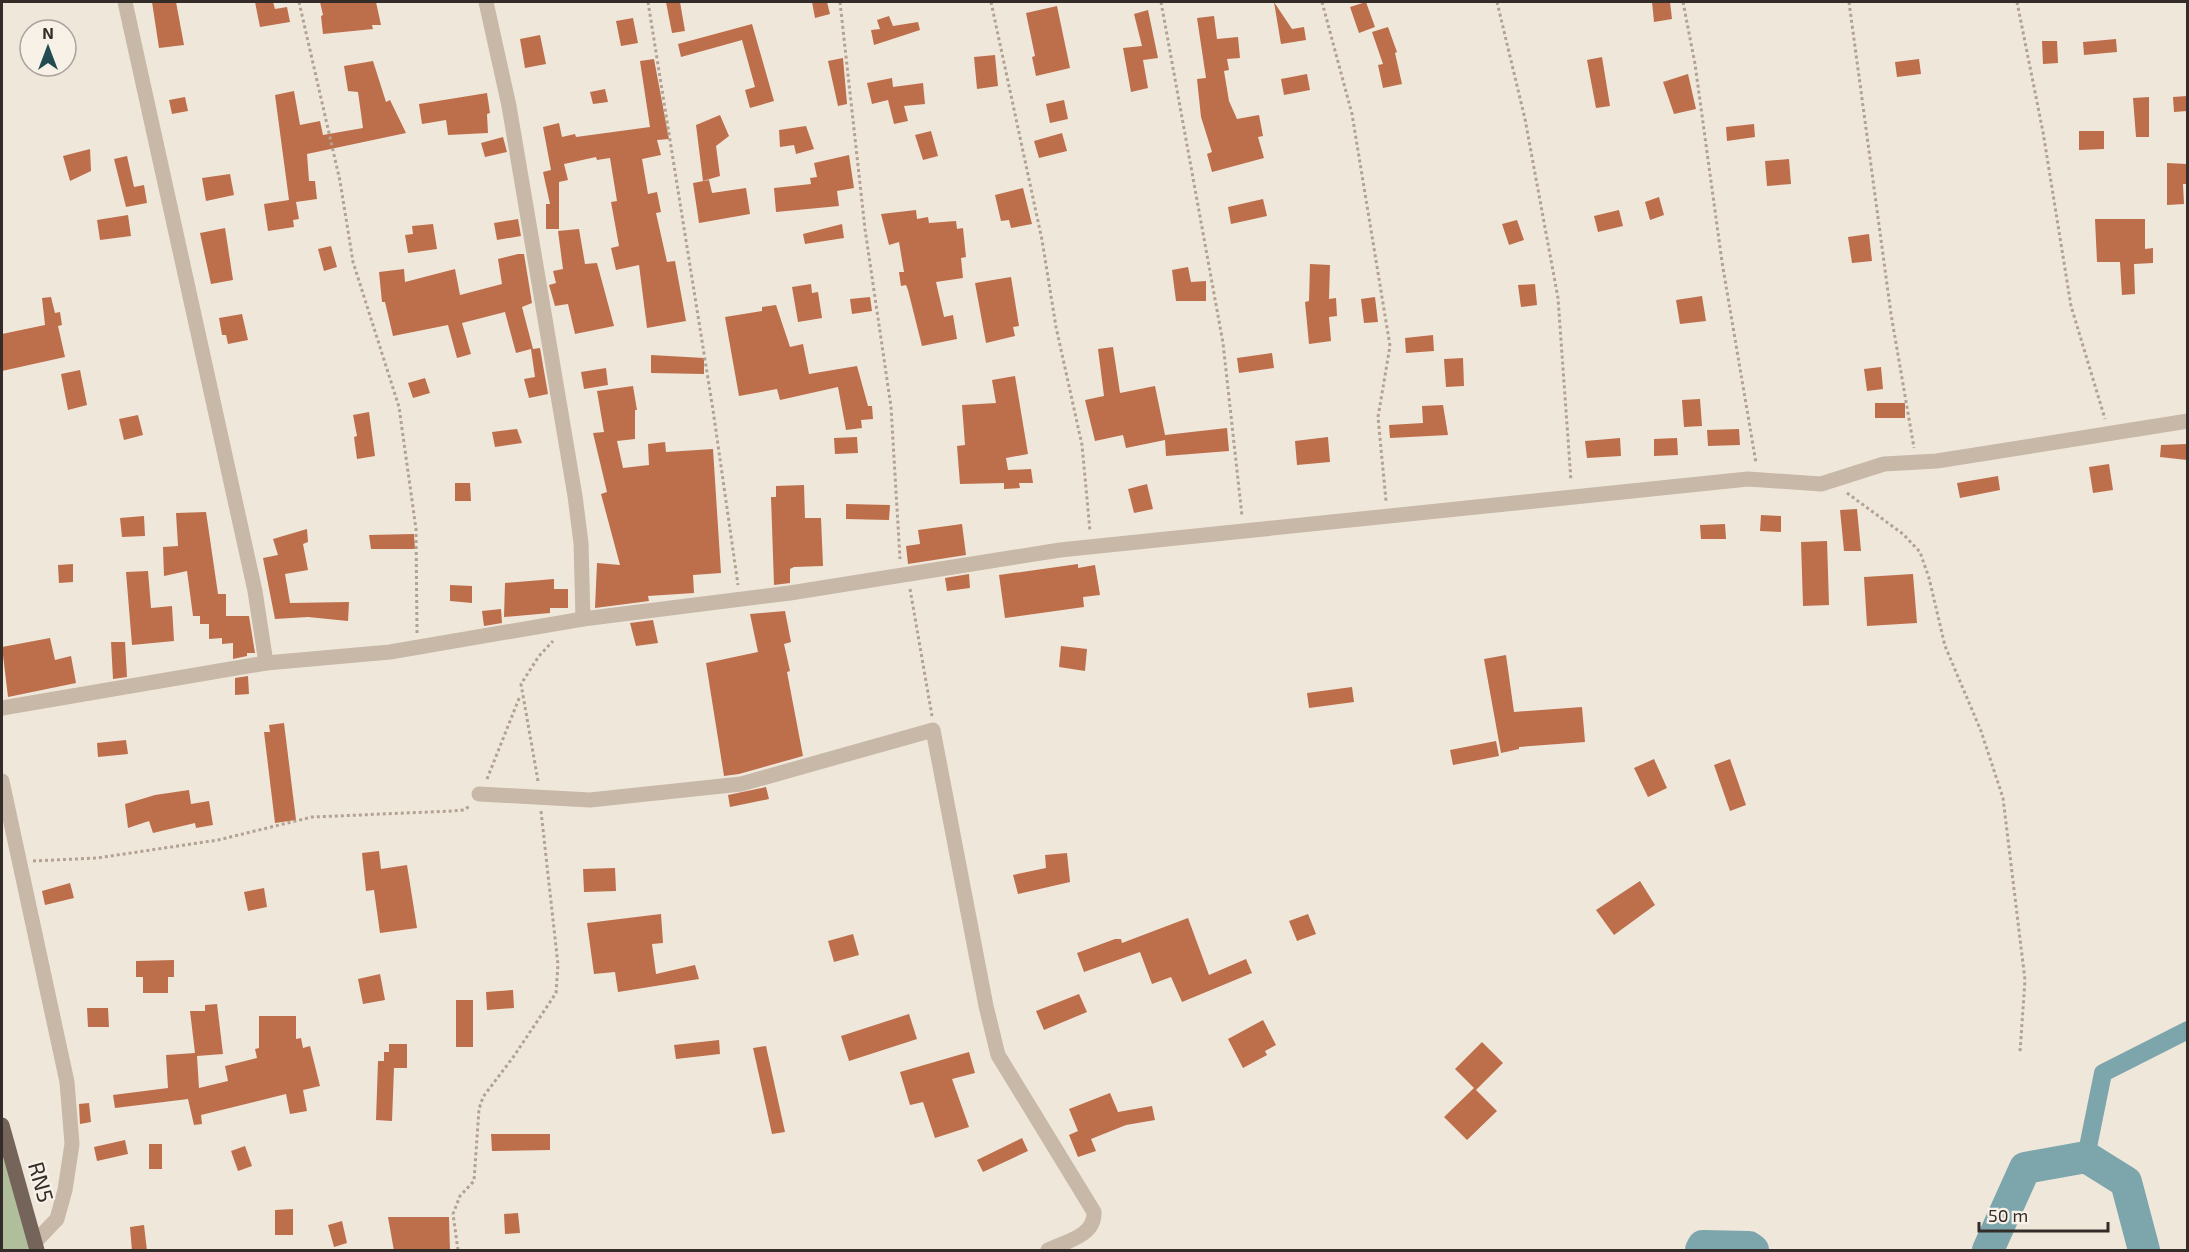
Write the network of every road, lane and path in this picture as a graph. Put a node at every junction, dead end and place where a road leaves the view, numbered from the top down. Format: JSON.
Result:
{"nodes":[{"id":1,"x":125,"y":2,"type":"edge"},
{"id":2,"x":299,"y":2,"type":"edge"},
{"id":3,"x":486,"y":2,"type":"edge"},
{"id":4,"x":648,"y":2,"type":"edge"},
{"id":5,"x":840,"y":2,"type":"edge"},
{"id":6,"x":991,"y":2,"type":"edge"},
{"id":7,"x":1161,"y":2,"type":"edge"},
{"id":8,"x":1322,"y":2,"type":"edge"},
{"id":9,"x":1497,"y":2,"type":"edge"},
{"id":10,"x":1683,"y":2,"type":"edge"},
{"id":11,"x":1849,"y":2,"type":"edge"},
{"id":12,"x":2016,"y":2,"type":"edge"},
{"id":13,"x":2187,"y":421,"type":"edge"},
{"id":14,"x":2109,"y":434,"type":"junction"},
{"id":15,"x":1916,"y":462,"type":"junction"},
{"id":16,"x":1758,"y":480,"type":"junction"},
{"id":17,"x":1831,"y":482,"type":"junction"},
{"id":18,"x":1573,"y":498,"type":"junction"},
{"id":19,"x":1387,"y":518,"type":"junction"},
{"id":20,"x":1243,"y":533,"type":"junction"},
{"id":21,"x":1091,"y":548,"type":"junction"},
{"id":22,"x":904,"y":575,"type":"junction"},
{"id":23,"x":740,"y":599,"type":"junction"},
{"id":24,"x":578,"y":620,"type":"junction"},
{"id":25,"x":417,"y":647,"type":"junction"},
{"id":26,"x":266,"y":663,"type":"junction"},
{"id":27,"x":521,"y":694,"type":"junction"},
{"id":28,"x":2,"y":708,"type":"edge"},
{"id":29,"x":933,"y":729,"type":"junction"},
{"id":30,"x":2,"y":781,"type":"edge"},
{"id":31,"x":479,"y":794,"type":"junction"},
{"id":32,"x":539,"y":798,"type":"junction"},
{"id":33,"x":20,"y":862,"type":"junction"},
{"id":34,"x":2020,"y":1052,"type":"dead end"},
{"id":35,"x":2,"y":1125,"type":"edge"},
{"id":36,"x":36,"y":1246,"type":"edge"},
{"id":37,"x":458,"y":1251,"type":"edge"},
{"id":38,"x":1048,"y":1251,"type":"edge"}],
"edges":[{"from":1,"to":26,"type":"street"},
{"from":2,"to":25,"type":"path"},
{"from":3,"to":24,"type":"street"},
{"from":4,"to":23,"type":"path"},
{"from":5,"to":22,"type":"path"},
{"from":6,"to":21,"type":"path"},
{"from":7,"to":20,"type":"path"},
{"from":8,"to":19,"type":"path"},
{"from":9,"to":18,"type":"path"},
{"from":10,"to":16,"type":"path"},
{"from":11,"to":15,"type":"path"},
{"from":12,"to":14,"type":"path"},
{"from":13,"to":14,"type":"street"},
{"from":14,"to":15,"type":"street"},
{"from":15,"to":17,"type":"street"},
{"from":16,"to":17,"type":"street"},
{"from":16,"to":18,"type":"street"},
{"from":17,"to":34,"type":"path"},
{"from":18,"to":19,"type":"street"},
{"from":19,"to":20,"type":"street"},
{"from":20,"to":21,"type":"street"},
{"from":21,"to":22,"type":"street"},
{"from":22,"to":23,"type":"street"},
{"from":22,"to":29,"type":"path"},
{"from":23,"to":24,"type":"street"},
{"from":24,"to":25,"type":"street"},
{"from":24,"to":27,"type":"path"},
{"from":25,"to":26,"type":"street"},
{"from":26,"to":28,"type":"street"},
{"from":27,"to":31,"type":"path"},
{"from":27,"to":32,"type":"path"},
{"from":29,"to":32,"type":"street"},
{"from":29,"to":38,"type":"street"},
{"from":30,"to":33,"type":"street"},
{"from":31,"to":32,"type":"street"},
{"from":31,"to":33,"type":"path"},
{"from":32,"to":37,"type":"path"},
{"from":33,"to":36,"type":"street"},
{"from":35,"to":36,"type":"main road","name":"RN5"}]}
